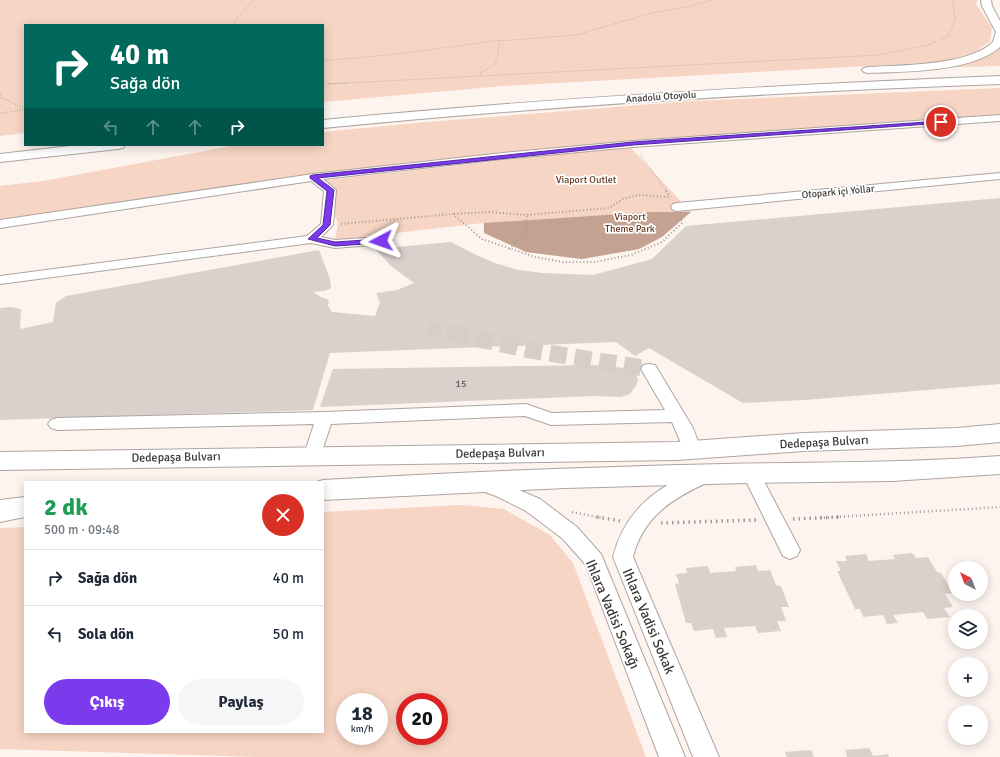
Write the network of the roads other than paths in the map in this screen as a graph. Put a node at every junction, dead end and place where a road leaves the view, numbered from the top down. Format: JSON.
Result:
{"nodes":[{"id":1,"x":986,"y":0,"type":"edge"},
{"id":2,"x":1000,"y":32,"type":"edge"},
{"id":3,"x":856,"y":71,"type":"dead end"},
{"id":4,"x":1000,"y":71,"type":"edge"},
{"id":5,"x":1000,"y":80,"type":"edge"},
{"id":6,"x":700,"y":83,"type":"dead end"},
{"id":7,"x":678,"y":85,"type":"junction"},
{"id":8,"x":324,"y":113,"type":"edge"},
{"id":9,"x":1000,"y":118,"type":"edge"},
{"id":10,"x":324,"y":124,"type":"edge"},
{"id":11,"x":24,"y":144,"type":"edge"},
{"id":12,"x":109,"y":146,"type":"edge"},
{"id":13,"x":0,"y":147,"type":"edge"},
{"id":14,"x":0,"y":158,"type":"edge"},
{"id":15,"x":1000,"y":176,"type":"edge"},
{"id":16,"x":313,"y":177,"type":"junction"},
{"id":17,"x":677,"y":207,"type":"road end"},
{"id":18,"x":0,"y":224,"type":"edge"},
{"id":19,"x":311,"y":239,"type":"junction"},
{"id":20,"x":381,"y":241,"type":"dead end"},
{"id":21,"x":0,"y":280,"type":"edge"},
{"id":22,"x":649,"y":370,"type":"dead end"},
{"id":23,"x":677,"y":416,"type":"junction"},
{"id":24,"x":324,"y":418,"type":"junction"},
{"id":25,"x":57,"y":424,"type":"dead end"},
{"id":26,"x":1000,"y":432,"type":"edge"},
{"id":27,"x":692,"y":450,"type":"junction"},
{"id":28,"x":313,"y":455,"type":"junction"},
{"id":29,"x":28,"y":460,"type":"junction"},
{"id":30,"x":0,"y":461,"type":"edge"},
{"id":31,"x":1000,"y":465,"type":"edge"},
{"id":32,"x":751,"y":473,"type":"junction"},
{"id":33,"x":0,"y":474,"type":"edge"},
{"id":34,"x":710,"y":474,"type":"junction"},
{"id":35,"x":474,"y":481,"type":"junction"},
{"id":36,"x":324,"y":490,"type":"edge"},
{"id":37,"x":24,"y":507,"type":"edge"},
{"id":38,"x":0,"y":511,"type":"edge"},
{"id":39,"x":790,"y":550,"type":"dead end"},
{"id":40,"x":672,"y":757,"type":"edge"},
{"id":41,"x":706,"y":757,"type":"edge"}],
"edges":[{"from":1,"to":2,"type":"highway"},
{"from":2,"to":3,"type":"highway"},
{"from":4,"to":7,"type":"highway","name":"Anadolu Otoyolu"},
{"from":5,"to":10,"type":"highway","name":"Anadolu Otoyolu"},
{"from":6,"to":7,"type":"highway"},
{"from":7,"to":8,"type":"highway","name":"Anadolu Otoyolu"},
{"from":9,"to":16,"type":"street"},
{"from":11,"to":13,"type":"highway"},
{"from":12,"to":14,"type":"highway"},
{"from":15,"to":17,"type":"street","name":"Otopark içi Yollar"},
{"from":16,"to":18,"type":"street"},
{"from":16,"to":19,"type":"street"},
{"from":19,"to":20,"type":"street"},
{"from":19,"to":21,"type":"street"},
{"from":22,"to":23,"type":"street"},
{"from":23,"to":24,"type":"street"},
{"from":23,"to":27,"type":"street"},
{"from":24,"to":25,"type":"street"},
{"from":24,"to":28,"type":"street"},
{"from":26,"to":27,"type":"main road","name":"Dedepaşa Bulvarı"},
{"from":27,"to":28,"type":"main road","name":"Dedepaşa Bulvarı"},
{"from":28,"to":29,"type":"main road","name":"Dedepaşa Bulvarı"},
{"from":29,"to":30,"type":"main road","name":"Dedepaşa Bulvarı"},
{"from":29,"to":33,"type":"main road"},
{"from":31,"to":32,"type":"main road"},
{"from":32,"to":34,"type":"main road"},
{"from":32,"to":39,"type":"street"},
{"from":34,"to":35,"type":"main road"},
{"from":34,"to":41,"type":"street","name":"Ihlara Vadisi Sokak"},
{"from":35,"to":36,"type":"main road"},
{"from":35,"to":40,"type":"street","name":"Ihlara Vadisi Sokağı"},
{"from":37,"to":38,"type":"main road"}]}
